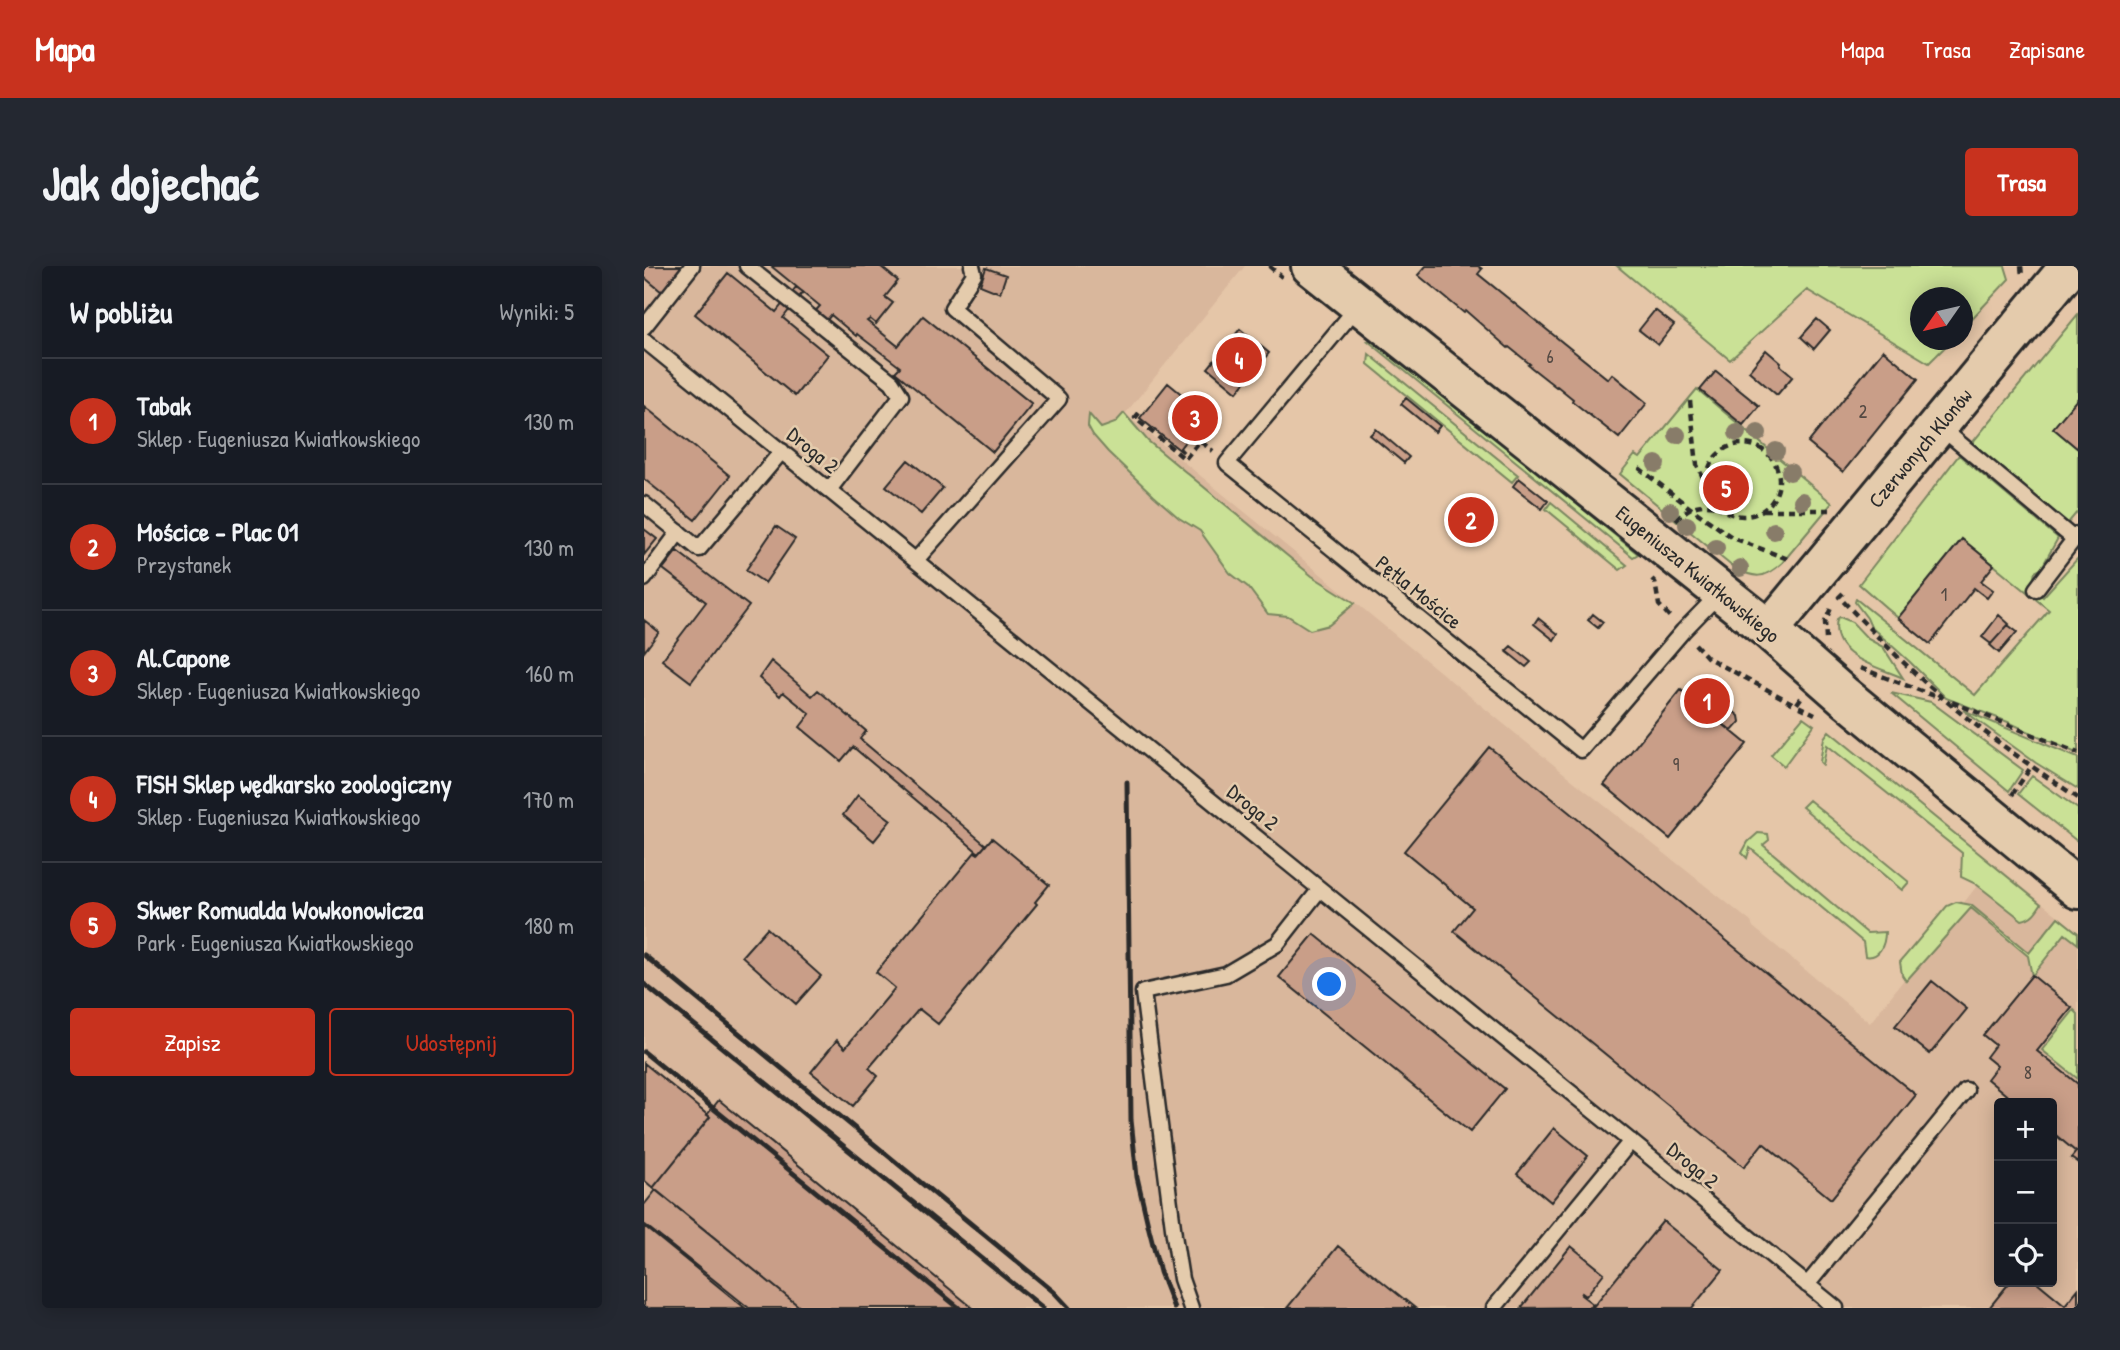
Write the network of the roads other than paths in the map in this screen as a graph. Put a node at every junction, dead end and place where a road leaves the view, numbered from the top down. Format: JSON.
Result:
{"nodes":[{"id":1,"x":692,"y":266,"type":"edge"},
{"id":2,"x":747,"y":266,"type":"edge"},
{"id":3,"x":972,"y":266,"type":"edge"},
{"id":4,"x":1311,"y":266,"type":"edge"},
{"id":5,"x":2070,"y":266,"type":"edge"},
{"id":6,"x":1359,"y":304,"type":"junction"},
{"id":7,"x":644,"y":327,"type":"edge"},
{"id":8,"x":644,"y":340,"type":"edge"},
{"id":9,"x":1939,"y":426,"type":"junction"},
{"id":10,"x":782,"y":451,"type":"junction"},
{"id":11,"x":829,"y":490,"type":"junction"},
{"id":12,"x":644,"y":504,"type":"edge"},
{"id":13,"x":679,"y":532,"type":"junction"},
{"id":14,"x":2076,"y":536,"type":"edge"},
{"id":15,"x":916,"y":560,"type":"junction"},
{"id":16,"x":644,"y":579,"type":"edge"},
{"id":17,"x":2036,"y":589,"type":"dead end"},
{"id":18,"x":1721,"y":592,"type":"junction"},
{"id":19,"x":1769,"y":630,"type":"junction"},
{"id":20,"x":1320,"y":889,"type":"junction"},
{"id":21,"x":2078,"y":889,"type":"edge"},
{"id":22,"x":1966,"y":1090,"type":"dead end"},
{"id":23,"x":1631,"y":1141,"type":"junction"},
{"id":24,"x":1807,"y":1285,"type":"junction"},
{"id":25,"x":1191,"y":1308,"type":"edge"},
{"id":26,"x":1494,"y":1308,"type":"edge"},
{"id":27,"x":1836,"y":1308,"type":"edge"}],
"edges":[{"from":1,"to":7,"type":"lane"},
{"from":2,"to":11,"type":"lane"},
{"from":3,"to":15,"type":"lane"},
{"from":4,"to":6,"type":"main road","name":"Eugeniusza Kwiatkowskiego"},
{"from":5,"to":9,"type":"main road","name":"Czerwonych Klonów"},
{"from":6,"to":18,"type":"main road","name":"Eugeniusza Kwiatkowskiego"},
{"from":6,"to":18,"type":"lane","name":"Pętla Mościce"},
{"from":8,"to":10,"type":"lane","name":"Droga 2"},
{"from":9,"to":14,"type":"lane"},
{"from":9,"to":19,"type":"main road","name":"Czerwonych Klonów"},
{"from":10,"to":11,"type":"lane","name":"Droga 2"},
{"from":10,"to":13,"type":"lane"},
{"from":11,"to":15,"type":"lane","name":"Droga 2"},
{"from":12,"to":13,"type":"lane"},
{"from":13,"to":16,"type":"lane"},
{"from":14,"to":17,"type":"lane"},
{"from":15,"to":20,"type":"lane","name":"Droga 2"},
{"from":18,"to":19,"type":"main road","name":"Eugeniusza Kwiatkowskiego"},
{"from":19,"to":21,"type":"main road","name":"Eugeniusza Kwiatkowskiego"},
{"from":20,"to":23,"type":"lane","name":"Droga 2"},
{"from":20,"to":25,"type":"lane"},
{"from":22,"to":24,"type":"lane"},
{"from":23,"to":24,"type":"lane","name":"Droga 2"},
{"from":23,"to":26,"type":"lane"},
{"from":24,"to":27,"type":"lane","name":"Droga 2"}]}
